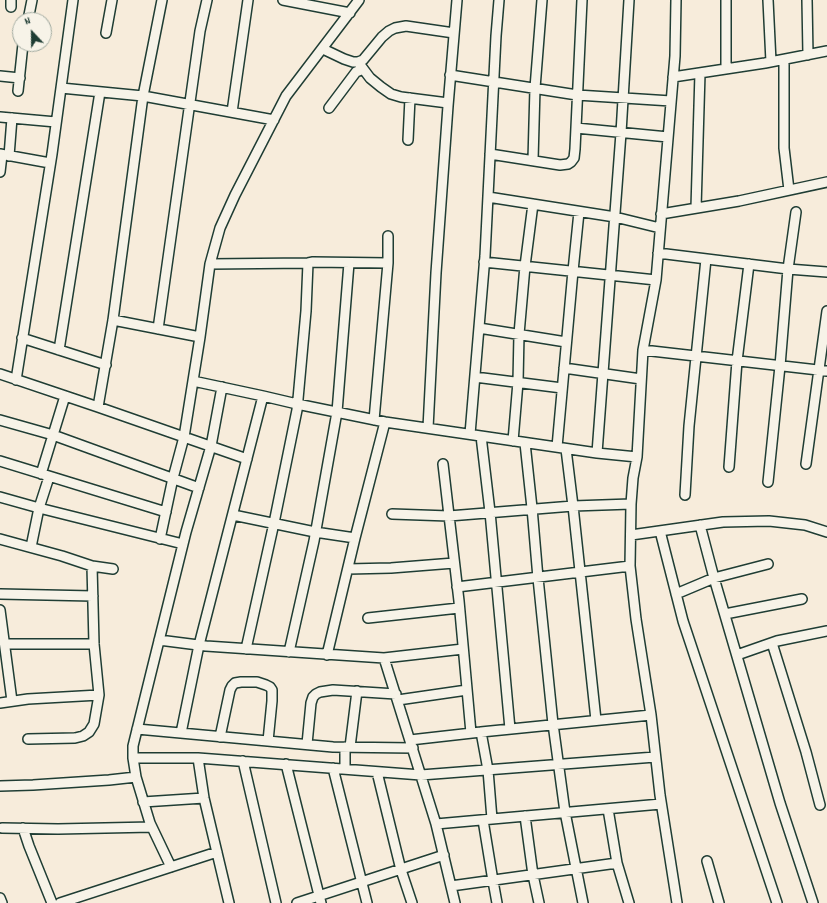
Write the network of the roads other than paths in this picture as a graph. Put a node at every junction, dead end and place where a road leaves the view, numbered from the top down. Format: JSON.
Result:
{"nodes":[{"id":1,"x":32,"y":0,"type":"edge"},
{"id":2,"x":73,"y":0,"type":"edge"},
{"id":3,"x":112,"y":0,"type":"edge"},
{"id":4,"x":162,"y":0,"type":"edge"},
{"id":5,"x":207,"y":0,"type":"edge"},
{"id":6,"x":248,"y":0,"type":"edge"},
{"id":7,"x":283,"y":0,"type":"edge"},
{"id":8,"x":359,"y":0,"type":"edge"},
{"id":9,"x":457,"y":0,"type":"edge"},
{"id":10,"x":498,"y":0,"type":"edge"},
{"id":11,"x":542,"y":0,"type":"edge"},
{"id":12,"x":582,"y":0,"type":"edge"},
{"id":13,"x":629,"y":0,"type":"edge"},
{"id":14,"x":676,"y":0,"type":"edge"},
{"id":15,"x":726,"y":0,"type":"edge"},
{"id":16,"x":768,"y":0,"type":"edge"},
{"id":17,"x":807,"y":0,"type":"edge"},
{"id":18,"x":30,"y":12,"type":"edge"},
{"id":19,"x":350,"y":13,"type":"junction"},
{"id":20,"x":106,"y":32,"type":"dead end"},
{"id":21,"x":454,"y":33,"type":"junction"},
{"id":22,"x":322,"y":49,"type":"junction"},
{"id":23,"x":827,"y":51,"type":"edge"},
{"id":24,"x":22,"y":52,"type":"edge"},
{"id":25,"x":808,"y":55,"type":"junction"},
{"id":26,"x":784,"y":60,"type":"junction"},
{"id":27,"x":771,"y":62,"type":"junction"},
{"id":28,"x":360,"y":66,"type":"junction"},
{"id":29,"x":726,"y":69,"type":"junction"},
{"id":30,"x":700,"y":73,"type":"junction"},
{"id":31,"x":450,"y":75,"type":"junction"},
{"id":32,"x":0,"y":76,"type":"edge"},
{"id":33,"x":673,"y":77,"type":"junction"},
{"id":34,"x":20,"y":78,"type":"junction"},
{"id":35,"x":494,"y":82,"type":"junction"},
{"id":36,"x":61,"y":88,"type":"junction"},
{"id":37,"x":535,"y":88,"type":"junction"},
{"id":38,"x":18,"y":91,"type":"dead end"},
{"id":39,"x":100,"y":92,"type":"junction"},
{"id":40,"x":578,"y":95,"type":"junction"},
{"id":41,"x":143,"y":96,"type":"junction"},
{"id":42,"x":410,"y":98,"type":"junction"},
{"id":43,"x":624,"y":98,"type":"junction"},
{"id":44,"x":671,"y":101,"type":"junction"},
{"id":45,"x":448,"y":103,"type":"junction"},
{"id":46,"x":190,"y":104,"type":"junction"},
{"id":47,"x":329,"y":108,"type":"dead end"},
{"id":48,"x":232,"y":112,"type":"junction"},
{"id":49,"x":0,"y":117,"type":"edge"},
{"id":50,"x":12,"y":118,"type":"junction"},
{"id":51,"x":274,"y":120,"type":"junction"},
{"id":52,"x":56,"y":122,"type":"junction"},
{"id":53,"x":576,"y":128,"type":"junction"},
{"id":54,"x":621,"y":133,"type":"junction"},
{"id":55,"x":668,"y":137,"type":"junction"},
{"id":56,"x":408,"y":140,"type":"dead end"},
{"id":57,"x":490,"y":154,"type":"junction"},
{"id":58,"x":4,"y":155,"type":"edge"},
{"id":59,"x":533,"y":160,"type":"junction"},
{"id":60,"x":50,"y":163,"type":"junction"},
{"id":61,"x":0,"y":172,"type":"edge"},
{"id":62,"x":827,"y":182,"type":"edge"},
{"id":63,"x":789,"y":190,"type":"junction"},
{"id":64,"x":488,"y":197,"type":"junction"},
{"id":65,"x":533,"y":204,"type":"junction"},
{"id":66,"x":696,"y":208,"type":"junction"},
{"id":67,"x":579,"y":212,"type":"junction"},
{"id":68,"x":796,"y":212,"type":"dead end"},
{"id":69,"x":662,"y":214,"type":"junction"},
{"id":70,"x":615,"y":217,"type":"junction"},
{"id":71,"x":660,"y":228,"type":"junction"},
{"id":72,"x":388,"y":236,"type":"dead end"},
{"id":73,"x":658,"y":253,"type":"junction"},
{"id":74,"x":706,"y":259,"type":"junction"},
{"id":75,"x":388,"y":262,"type":"junction"},
{"id":76,"x":484,"y":262,"type":"junction"},
{"id":77,"x":308,"y":263,"type":"junction"},
{"id":78,"x":349,"y":263,"type":"junction"},
{"id":79,"x":210,"y":264,"type":"junction"},
{"id":80,"x":749,"y":264,"type":"junction"},
{"id":81,"x":525,"y":266,"type":"junction"},
{"id":82,"x":788,"y":269,"type":"junction"},
{"id":83,"x":573,"y":271,"type":"junction"},
{"id":84,"x":827,"y":272,"type":"edge"},
{"id":85,"x":611,"y":275,"type":"junction"},
{"id":86,"x":656,"y":280,"type":"junction"},
{"id":87,"x":827,"y":311,"type":"edge"},
{"id":88,"x":113,"y":320,"type":"junction"},
{"id":89,"x":479,"y":328,"type":"junction"},
{"id":90,"x":158,"y":329,"type":"junction"},
{"id":91,"x":519,"y":334,"type":"junction"},
{"id":92,"x":200,"y":337,"type":"junction"},
{"id":93,"x":22,"y":338,"type":"junction"},
{"id":94,"x":566,"y":342,"type":"junction"},
{"id":95,"x":59,"y":350,"type":"junction"},
{"id":96,"x":643,"y":350,"type":"junction"},
{"id":97,"x":697,"y":356,"type":"junction"},
{"id":98,"x":737,"y":361,"type":"junction"},
{"id":99,"x":106,"y":365,"type":"junction"},
{"id":100,"x":780,"y":366,"type":"junction"},
{"id":101,"x":564,"y":368,"type":"junction"},
{"id":102,"x":823,"y":371,"type":"edge"},
{"id":103,"x":603,"y":373,"type":"junction"},
{"id":104,"x":0,"y":374,"type":"edge"},
{"id":105,"x":475,"y":376,"type":"junction"},
{"id":106,"x":641,"y":379,"type":"junction"},
{"id":107,"x":16,"y":380,"type":"junction"},
{"id":108,"x":193,"y":381,"type":"junction"},
{"id":109,"x":518,"y":382,"type":"junction"},
{"id":110,"x":222,"y":387,"type":"junction"},
{"id":111,"x":562,"y":388,"type":"junction"},
{"id":112,"x":65,"y":396,"type":"junction"},
{"id":113,"x":263,"y":396,"type":"junction"},
{"id":114,"x":297,"y":404,"type":"junction"},
{"id":115,"x":98,"y":407,"type":"junction"},
{"id":116,"x":337,"y":412,"type":"junction"},
{"id":117,"x":0,"y":420,"type":"edge"},
{"id":118,"x":374,"y":420,"type":"junction"},
{"id":119,"x":386,"y":422,"type":"junction"},
{"id":120,"x":428,"y":428,"type":"junction"},
{"id":121,"x":470,"y":434,"type":"junction"},
{"id":122,"x":53,"y":435,"type":"junction"},
{"id":123,"x":481,"y":436,"type":"junction"},
{"id":124,"x":184,"y":437,"type":"junction"},
{"id":125,"x":513,"y":441,"type":"junction"},
{"id":126,"x":524,"y":443,"type":"junction"},
{"id":127,"x":212,"y":446,"type":"junction"},
{"id":128,"x":556,"y":447,"type":"junction"},
{"id":129,"x":566,"y":449,"type":"junction"},
{"id":130,"x":597,"y":454,"type":"junction"},
{"id":131,"x":637,"y":457,"type":"junction"},
{"id":132,"x":247,"y":459,"type":"junction"},
{"id":133,"x":0,"y":461,"type":"edge"},
{"id":134,"x":443,"y":464,"type":"dead end"},
{"id":135,"x":806,"y":464,"type":"dead end"},
{"id":136,"x":729,"y":467,"type":"dead end"},
{"id":137,"x":45,"y":475,"type":"junction"},
{"id":138,"x":173,"y":478,"type":"junction"},
{"id":139,"x":768,"y":482,"type":"dead end"},
{"id":140,"x":199,"y":488,"type":"junction"},
{"id":141,"x":685,"y":495,"type":"dead end"},
{"id":142,"x":0,"y":497,"type":"edge"},
{"id":143,"x":631,"y":504,"type":"junction"},
{"id":144,"x":574,"y":506,"type":"junction"},
{"id":145,"x":39,"y":508,"type":"junction"},
{"id":146,"x":532,"y":508,"type":"junction"},
{"id":147,"x":166,"y":512,"type":"junction"},
{"id":148,"x":490,"y":512,"type":"junction"},
{"id":149,"x":233,"y":514,"type":"junction"},
{"id":150,"x":392,"y":514,"type":"dead end"},
{"id":151,"x":449,"y":516,"type":"junction"},
{"id":152,"x":274,"y":523,"type":"junction"},
{"id":153,"x":700,"y":525,"type":"junction"},
{"id":154,"x":660,"y":531,"type":"junction"},
{"id":155,"x":315,"y":532,"type":"junction"},
{"id":156,"x":827,"y":532,"type":"edge"},
{"id":157,"x":631,"y":535,"type":"junction"},
{"id":158,"x":0,"y":538,"type":"edge"},
{"id":159,"x":355,"y":538,"type":"junction"},
{"id":160,"x":160,"y":539,"type":"junction"},
{"id":161,"x":183,"y":544,"type":"junction"},
{"id":162,"x":31,"y":547,"type":"junction"},
{"id":163,"x":454,"y":563,"type":"junction"},
{"id":164,"x":768,"y":564,"type":"dead end"},
{"id":165,"x":92,"y":566,"type":"junction"},
{"id":166,"x":630,"y":566,"type":"junction"},
{"id":167,"x":113,"y":569,"type":"dead end"},
{"id":168,"x":348,"y":569,"type":"junction"},
{"id":169,"x":581,"y":572,"type":"junction"},
{"id":170,"x":538,"y":578,"type":"junction"},
{"id":171,"x":714,"y":578,"type":"junction"},
{"id":172,"x":496,"y":583,"type":"junction"},
{"id":173,"x":457,"y":587,"type":"junction"},
{"id":174,"x":0,"y":594,"type":"edge"},
{"id":175,"x":676,"y":594,"type":"junction"},
{"id":176,"x":93,"y":596,"type":"junction"},
{"id":177,"x":802,"y":599,"type":"dead end"},
{"id":178,"x":459,"y":608,"type":"junction"},
{"id":179,"x":0,"y":610,"type":"edge"},
{"id":180,"x":725,"y":614,"type":"junction"},
{"id":181,"x":368,"y":618,"type":"dead end"},
{"id":182,"x":827,"y":631,"type":"edge"},
{"id":183,"x":159,"y":640,"type":"junction"},
{"id":184,"x":772,"y":643,"type":"junction"},
{"id":185,"x":5,"y":644,"type":"junction"},
{"id":186,"x":94,"y":644,"type":"junction"},
{"id":187,"x":199,"y":645,"type":"junction"},
{"id":188,"x":246,"y":649,"type":"junction"},
{"id":189,"x":463,"y":649,"type":"junction"},
{"id":190,"x":289,"y":652,"type":"junction"},
{"id":191,"x":327,"y":655,"type":"junction"},
{"id":192,"x":736,"y":655,"type":"junction"},
{"id":193,"x":384,"y":658,"type":"junction"},
{"id":194,"x":466,"y":690,"type":"junction"},
{"id":195,"x":357,"y":691,"type":"junction"},
{"id":196,"x":99,"y":695,"type":"junction"},
{"id":197,"x":397,"y":697,"type":"junction"},
{"id":198,"x":12,"y":701,"type":"junction"},
{"id":199,"x":0,"y":703,"type":"edge"},
{"id":200,"x":651,"y":715,"type":"junction"},
{"id":201,"x":596,"y":720,"type":"junction"},
{"id":202,"x":553,"y":724,"type":"junction"},
{"id":203,"x":137,"y":729,"type":"junction"},
{"id":204,"x":510,"y":729,"type":"junction"},
{"id":205,"x":482,"y":732,"type":"junction"},
{"id":206,"x":181,"y":733,"type":"junction"},
{"id":207,"x":471,"y":733,"type":"junction"},
{"id":208,"x":220,"y":737,"type":"junction"},
{"id":209,"x":28,"y":739,"type":"dead end"},
{"id":210,"x":268,"y":741,"type":"junction"},
{"id":211,"x":306,"y":744,"type":"junction"},
{"id":212,"x":411,"y":744,"type":"junction"},
{"id":213,"x":347,"y":747,"type":"junction"},
{"id":214,"x":655,"y":757,"type":"junction"},
{"id":215,"x":133,"y":758,"type":"junction"},
{"id":216,"x":198,"y":758,"type":"junction"},
{"id":217,"x":243,"y":761,"type":"junction"},
{"id":218,"x":286,"y":764,"type":"junction"},
{"id":219,"x":558,"y":764,"type":"junction"},
{"id":220,"x":334,"y":768,"type":"junction"},
{"id":221,"x":345,"y":769,"type":"junction"},
{"id":222,"x":488,"y":770,"type":"junction"},
{"id":223,"x":377,"y":772,"type":"junction"},
{"id":224,"x":421,"y":775,"type":"junction"},
{"id":225,"x":136,"y":777,"type":"junction"},
{"id":226,"x":0,"y":786,"type":"edge"},
{"id":227,"x":204,"y":798,"type":"junction"},
{"id":228,"x":143,"y":802,"type":"junction"},
{"id":229,"x":661,"y":804,"type":"junction"},
{"id":230,"x":820,"y":805,"type":"dead end"},
{"id":231,"x":608,"y":808,"type":"junction"},
{"id":232,"x":565,"y":812,"type":"junction"},
{"id":233,"x":525,"y":816,"type":"junction"},
{"id":234,"x":488,"y":819,"type":"junction"},
{"id":235,"x":436,"y":824,"type":"junction"},
{"id":236,"x":152,"y":827,"type":"junction"},
{"id":237,"x":2,"y":828,"type":"dead end"},
{"id":238,"x":23,"y":828,"type":"junction"},
{"id":239,"x":217,"y":852,"type":"junction"},
{"id":240,"x":444,"y":855,"type":"junction"},
{"id":241,"x":707,"y":861,"type":"dead end"},
{"id":242,"x":617,"y":863,"type":"junction"},
{"id":243,"x":171,"y":867,"type":"junction"},
{"id":244,"x":576,"y":869,"type":"junction"},
{"id":245,"x":402,"y":870,"type":"junction"},
{"id":246,"x":533,"y":875,"type":"junction"},
{"id":247,"x":492,"y":880,"type":"junction"},
{"id":248,"x":362,"y":882,"type":"junction"},
{"id":249,"x":451,"y":886,"type":"junction"},
{"id":250,"x":0,"y":898,"type":"edge"},
{"id":251,"x":320,"y":900,"type":"edge"},
{"id":252,"x":2,"y":903,"type":"edge"},
{"id":253,"x":52,"y":903,"type":"edge"},
{"id":254,"x":60,"y":903,"type":"edge"},
{"id":255,"x":229,"y":903,"type":"edge"},
{"id":256,"x":276,"y":903,"type":"edge"},
{"id":257,"x":297,"y":903,"type":"edge"},
{"id":258,"x":367,"y":903,"type":"edge"},
{"id":259,"x":412,"y":903,"type":"edge"},
{"id":260,"x":455,"y":903,"type":"edge"},
{"id":261,"x":497,"y":903,"type":"edge"},
{"id":262,"x":539,"y":903,"type":"edge"},
{"id":263,"x":583,"y":903,"type":"edge"},
{"id":264,"x":628,"y":903,"type":"edge"},
{"id":265,"x":676,"y":903,"type":"edge"},
{"id":266,"x":719,"y":903,"type":"edge"},
{"id":267,"x":777,"y":903,"type":"edge"},
{"id":268,"x":813,"y":903,"type":"edge"}],
"edges":[{"from":1,"to":18,"type":"street"},
{"from":2,"to":36,"type":"street"},
{"from":3,"to":20,"type":"street"},
{"from":4,"to":41,"type":"street"},
{"from":5,"to":46,"type":"street"},
{"from":6,"to":48,"type":"street"},
{"from":7,"to":19,"type":"street"},
{"from":8,"to":19,"type":"street"},
{"from":9,"to":21,"type":"street"},
{"from":10,"to":35,"type":"street"},
{"from":11,"to":37,"type":"street"},
{"from":12,"to":40,"type":"street"},
{"from":13,"to":43,"type":"street"},
{"from":14,"to":33,"type":"street"},
{"from":15,"to":29,"type":"street"},
{"from":16,"to":27,"type":"street"},
{"from":17,"to":25,"type":"street"},
{"from":19,"to":22,"type":"street"},
{"from":21,"to":28,"type":"street"},
{"from":21,"to":31,"type":"street"},
{"from":22,"to":28,"type":"street"},
{"from":22,"to":51,"type":"street"},
{"from":23,"to":25,"type":"street"},
{"from":24,"to":34,"type":"street"},
{"from":25,"to":26,"type":"street"},
{"from":26,"to":27,"type":"street"},
{"from":26,"to":63,"type":"street"},
{"from":27,"to":29,"type":"street"},
{"from":28,"to":42,"type":"street"},
{"from":28,"to":47,"type":"street"},
{"from":29,"to":30,"type":"street"},
{"from":30,"to":33,"type":"street"},
{"from":30,"to":66,"type":"street"},
{"from":31,"to":35,"type":"street"},
{"from":31,"to":45,"type":"street"},
{"from":32,"to":34,"type":"street"},
{"from":33,"to":44,"type":"street"},
{"from":34,"to":38,"type":"street"},
{"from":35,"to":37,"type":"street"},
{"from":35,"to":57,"type":"street"},
{"from":36,"to":39,"type":"street"},
{"from":36,"to":52,"type":"street"},
{"from":37,"to":40,"type":"street"},
{"from":37,"to":59,"type":"street"},
{"from":39,"to":41,"type":"street"},
{"from":39,"to":95,"type":"street"},
{"from":40,"to":43,"type":"street"},
{"from":40,"to":53,"type":"street"},
{"from":41,"to":46,"type":"street"},
{"from":41,"to":88,"type":"street"},
{"from":42,"to":45,"type":"street"},
{"from":42,"to":56,"type":"street"},
{"from":43,"to":44,"type":"street"},
{"from":43,"to":54,"type":"street"},
{"from":44,"to":55,"type":"street"},
{"from":45,"to":120,"type":"street"},
{"from":46,"to":48,"type":"street"},
{"from":46,"to":90,"type":"street"},
{"from":48,"to":51,"type":"street"},
{"from":49,"to":50,"type":"street"},
{"from":50,"to":52,"type":"street"},
{"from":50,"to":58,"type":"street"},
{"from":51,"to":79,"type":"street"},
{"from":52,"to":60,"type":"street"},
{"from":53,"to":54,"type":"street"},
{"from":53,"to":59,"type":"street"},
{"from":54,"to":55,"type":"street"},
{"from":54,"to":70,"type":"street"},
{"from":55,"to":69,"type":"street"},
{"from":57,"to":59,"type":"street"},
{"from":57,"to":64,"type":"street"},
{"from":58,"to":60,"type":"street"},
{"from":58,"to":61,"type":"street"},
{"from":60,"to":93,"type":"street"},
{"from":62,"to":63,"type":"street"},
{"from":63,"to":66,"type":"street"},
{"from":64,"to":65,"type":"street"},
{"from":64,"to":76,"type":"street"},
{"from":65,"to":67,"type":"street"},
{"from":65,"to":81,"type":"street"},
{"from":66,"to":69,"type":"street"},
{"from":67,"to":70,"type":"street"},
{"from":67,"to":83,"type":"street"},
{"from":68,"to":82,"type":"street"},
{"from":69,"to":71,"type":"street"},
{"from":70,"to":71,"type":"street"},
{"from":70,"to":85,"type":"street"},
{"from":71,"to":73,"type":"street"},
{"from":72,"to":75,"type":"street"},
{"from":73,"to":74,"type":"street"},
{"from":73,"to":86,"type":"street"},
{"from":74,"to":80,"type":"street"},
{"from":74,"to":97,"type":"street"},
{"from":75,"to":78,"type":"street"},
{"from":75,"to":118,"type":"street"},
{"from":76,"to":81,"type":"street"},
{"from":76,"to":89,"type":"street"},
{"from":77,"to":78,"type":"street"},
{"from":77,"to":79,"type":"street"},
{"from":77,"to":114,"type":"street"},
{"from":78,"to":116,"type":"street"},
{"from":79,"to":92,"type":"street"},
{"from":80,"to":82,"type":"street"},
{"from":80,"to":98,"type":"street"},
{"from":81,"to":83,"type":"street"},
{"from":81,"to":91,"type":"street"},
{"from":82,"to":84,"type":"street"},
{"from":82,"to":100,"type":"street"},
{"from":83,"to":85,"type":"street"},
{"from":83,"to":94,"type":"street"},
{"from":85,"to":86,"type":"street"},
{"from":85,"to":103,"type":"street"},
{"from":86,"to":96,"type":"street"},
{"from":87,"to":102,"type":"street"},
{"from":88,"to":90,"type":"street"},
{"from":88,"to":99,"type":"street"},
{"from":89,"to":91,"type":"street"},
{"from":89,"to":105,"type":"street"},
{"from":90,"to":92,"type":"street"},
{"from":91,"to":94,"type":"street"},
{"from":91,"to":109,"type":"street"},
{"from":92,"to":108,"type":"street"},
{"from":93,"to":95,"type":"street"},
{"from":93,"to":107,"type":"street"},
{"from":94,"to":101,"type":"street"},
{"from":95,"to":99,"type":"street"},
{"from":96,"to":97,"type":"street"},
{"from":96,"to":106,"type":"street"},
{"from":97,"to":98,"type":"street"},
{"from":97,"to":141,"type":"street"},
{"from":98,"to":100,"type":"street"},
{"from":98,"to":136,"type":"street"},
{"from":99,"to":115,"type":"street"},
{"from":100,"to":102,"type":"street"},
{"from":100,"to":139,"type":"street"},
{"from":101,"to":103,"type":"street"},
{"from":101,"to":111,"type":"street"},
{"from":102,"to":135,"type":"street"},
{"from":103,"to":106,"type":"street"},
{"from":103,"to":130,"type":"street"},
{"from":104,"to":107,"type":"street"},
{"from":105,"to":109,"type":"street"},
{"from":105,"to":121,"type":"street"},
{"from":106,"to":131,"type":"street"},
{"from":107,"to":112,"type":"street"},
{"from":108,"to":110,"type":"street"},
{"from":108,"to":124,"type":"street"},
{"from":109,"to":111,"type":"street"},
{"from":109,"to":125,"type":"street"},
{"from":110,"to":113,"type":"street"},
{"from":110,"to":127,"type":"street"},
{"from":111,"to":128,"type":"street"},
{"from":112,"to":115,"type":"street"},
{"from":112,"to":122,"type":"street"},
{"from":113,"to":114,"type":"street"},
{"from":113,"to":132,"type":"street"},
{"from":114,"to":116,"type":"street"},
{"from":114,"to":152,"type":"street"},
{"from":115,"to":124,"type":"street"},
{"from":116,"to":118,"type":"street"},
{"from":116,"to":155,"type":"street"},
{"from":117,"to":122,"type":"street"},
{"from":118,"to":119,"type":"street"},
{"from":119,"to":120,"type":"street"},
{"from":119,"to":159,"type":"street"},
{"from":120,"to":121,"type":"street"},
{"from":121,"to":123,"type":"street"},
{"from":122,"to":137,"type":"street"},
{"from":122,"to":138,"type":"street"},
{"from":123,"to":125,"type":"street"},
{"from":123,"to":148,"type":"street"},
{"from":124,"to":127,"type":"street"},
{"from":124,"to":138,"type":"street"},
{"from":125,"to":126,"type":"street"},
{"from":126,"to":128,"type":"street"},
{"from":126,"to":146,"type":"street"},
{"from":127,"to":132,"type":"street"},
{"from":127,"to":140,"type":"street"},
{"from":128,"to":129,"type":"street"},
{"from":129,"to":130,"type":"street"},
{"from":129,"to":144,"type":"street"},
{"from":130,"to":131,"type":"street"},
{"from":131,"to":143,"type":"street"},
{"from":132,"to":149,"type":"street"},
{"from":133,"to":137,"type":"street"},
{"from":134,"to":151,"type":"street"},
{"from":137,"to":145,"type":"street"},
{"from":137,"to":147,"type":"street"},
{"from":138,"to":140,"type":"street"},
{"from":138,"to":147,"type":"street"},
{"from":140,"to":161,"type":"street"},
{"from":142,"to":145,"type":"street"},
{"from":143,"to":144,"type":"street"},
{"from":143,"to":157,"type":"street"},
{"from":144,"to":146,"type":"street"},
{"from":144,"to":169,"type":"street"},
{"from":145,"to":160,"type":"street"},
{"from":145,"to":162,"type":"street"},
{"from":146,"to":148,"type":"street"},
{"from":146,"to":170,"type":"street"},
{"from":147,"to":160,"type":"street"},
{"from":148,"to":151,"type":"street"},
{"from":148,"to":172,"type":"street"},
{"from":149,"to":152,"type":"street"},
{"from":149,"to":187,"type":"street"},
{"from":150,"to":151,"type":"street"},
{"from":151,"to":163,"type":"street"},
{"from":152,"to":155,"type":"street"},
{"from":152,"to":188,"type":"street"},
{"from":153,"to":154,"type":"street"},
{"from":153,"to":156,"type":"street"},
{"from":153,"to":171,"type":"street"},
{"from":154,"to":157,"type":"street"},
{"from":154,"to":175,"type":"street"},
{"from":155,"to":159,"type":"street"},
{"from":155,"to":190,"type":"street"},
{"from":157,"to":166,"type":"street"},
{"from":158,"to":162,"type":"street"},
{"from":159,"to":168,"type":"street"},
{"from":160,"to":161,"type":"street"},
{"from":161,"to":183,"type":"street"},
{"from":162,"to":165,"type":"street"},
{"from":163,"to":168,"type":"street"},
{"from":163,"to":173,"type":"street"},
{"from":164,"to":171,"type":"street"},
{"from":165,"to":167,"type":"street"},
{"from":165,"to":176,"type":"street"},
{"from":166,"to":169,"type":"street"},
{"from":166,"to":200,"type":"street"},
{"from":168,"to":191,"type":"street"},
{"from":169,"to":170,"type":"street"},
{"from":169,"to":201,"type":"street"},
{"from":170,"to":172,"type":"street"},
{"from":170,"to":202,"type":"street"},
{"from":171,"to":175,"type":"street"},
{"from":171,"to":180,"type":"street"},
{"from":172,"to":173,"type":"street"},
{"from":172,"to":204,"type":"street"},
{"from":173,"to":178,"type":"street"},
{"from":174,"to":176,"type":"street"},
{"from":175,"to":267,"type":"street"},
{"from":176,"to":186,"type":"street"},
{"from":177,"to":180,"type":"street"},
{"from":178,"to":181,"type":"street"},
{"from":178,"to":189,"type":"street"},
{"from":179,"to":185,"type":"street"},
{"from":180,"to":192,"type":"street"},
{"from":182,"to":184,"type":"street"},
{"from":183,"to":187,"type":"street"},
{"from":183,"to":203,"type":"street"},
{"from":184,"to":192,"type":"street"},
{"from":184,"to":230,"type":"street"},
{"from":185,"to":186,"type":"street"},
{"from":185,"to":198,"type":"street"},
{"from":186,"to":196,"type":"street"},
{"from":187,"to":188,"type":"street"},
{"from":187,"to":206,"type":"street"},
{"from":188,"to":190,"type":"street"},
{"from":189,"to":193,"type":"street"},
{"from":189,"to":194,"type":"street"},
{"from":190,"to":191,"type":"street"},
{"from":191,"to":193,"type":"street"},
{"from":192,"to":268,"type":"street"},
{"from":193,"to":197,"type":"street"},
{"from":194,"to":197,"type":"street"},
{"from":194,"to":207,"type":"street"},
{"from":195,"to":197,"type":"street"},
{"from":195,"to":211,"type":"street"},
{"from":195,"to":213,"type":"street"},
{"from":196,"to":198,"type":"street"},
{"from":196,"to":209,"type":"street"},
{"from":197,"to":212,"type":"street"},
{"from":198,"to":199,"type":"street"},
{"from":200,"to":201,"type":"street"},
{"from":200,"to":214,"type":"street"},
{"from":201,"to":202,"type":"street"},
{"from":202,"to":204,"type":"street"},
{"from":202,"to":219,"type":"street"},
{"from":203,"to":206,"type":"street"},
{"from":203,"to":215,"type":"street"},
{"from":204,"to":205,"type":"street"},
{"from":205,"to":207,"type":"street"},
{"from":205,"to":222,"type":"street"},
{"from":206,"to":208,"type":"street"},
{"from":207,"to":212,"type":"street"},
{"from":208,"to":210,"type":"street"},
{"from":208,"to":210,"type":"street"},
{"from":210,"to":211,"type":"street"},
{"from":211,"to":213,"type":"street"},
{"from":212,"to":213,"type":"street"},
{"from":212,"to":224,"type":"street"},
{"from":213,"to":221,"type":"street"},
{"from":214,"to":219,"type":"street"},
{"from":214,"to":229,"type":"street"},
{"from":215,"to":216,"type":"street"},
{"from":215,"to":225,"type":"street"},
{"from":216,"to":217,"type":"street"},
{"from":216,"to":227,"type":"street"},
{"from":217,"to":218,"type":"street"},
{"from":217,"to":256,"type":"street"},
{"from":218,"to":220,"type":"street"},
{"from":218,"to":251,"type":"street"},
{"from":219,"to":222,"type":"street"},
{"from":219,"to":232,"type":"street"},
{"from":220,"to":221,"type":"street"},
{"from":220,"to":248,"type":"street"},
{"from":221,"to":223,"type":"street"},
{"from":222,"to":224,"type":"street"},
{"from":222,"to":234,"type":"street"},
{"from":223,"to":224,"type":"street"},
{"from":223,"to":245,"type":"street"},
{"from":224,"to":235,"type":"street"},
{"from":225,"to":226,"type":"street"},
{"from":225,"to":228,"type":"street"},
{"from":227,"to":228,"type":"street"},
{"from":227,"to":239,"type":"street"},
{"from":228,"to":236,"type":"street"},
{"from":229,"to":231,"type":"street"},
{"from":229,"to":265,"type":"street"},
{"from":231,"to":232,"type":"street"},
{"from":231,"to":242,"type":"street"},
{"from":232,"to":233,"type":"street"},
{"from":232,"to":244,"type":"street"},
{"from":233,"to":234,"type":"street"},
{"from":233,"to":246,"type":"street"},
{"from":234,"to":235,"type":"street"},
{"from":234,"to":247,"type":"street"},
{"from":235,"to":240,"type":"street"},
{"from":236,"to":238,"type":"street"},
{"from":236,"to":243,"type":"street"},
{"from":237,"to":238,"type":"street"},
{"from":238,"to":253,"type":"street"},
{"from":239,"to":243,"type":"street"},
{"from":239,"to":255,"type":"street"},
{"from":240,"to":245,"type":"street"},
{"from":240,"to":249,"type":"street"},
{"from":241,"to":266,"type":"street"},
{"from":242,"to":244,"type":"street"},
{"from":242,"to":264,"type":"street"},
{"from":243,"to":254,"type":"street"},
{"from":244,"to":246,"type":"street"},
{"from":244,"to":263,"type":"street"},
{"from":245,"to":248,"type":"street"},
{"from":245,"to":259,"type":"street"},
{"from":246,"to":247,"type":"street"},
{"from":246,"to":262,"type":"street"},
{"from":247,"to":249,"type":"street"},
{"from":247,"to":261,"type":"street"},
{"from":248,"to":251,"type":"street"},
{"from":248,"to":258,"type":"street"},
{"from":249,"to":260,"type":"street"},
{"from":250,"to":252,"type":"street"},
{"from":251,"to":257,"type":"street"}]}
